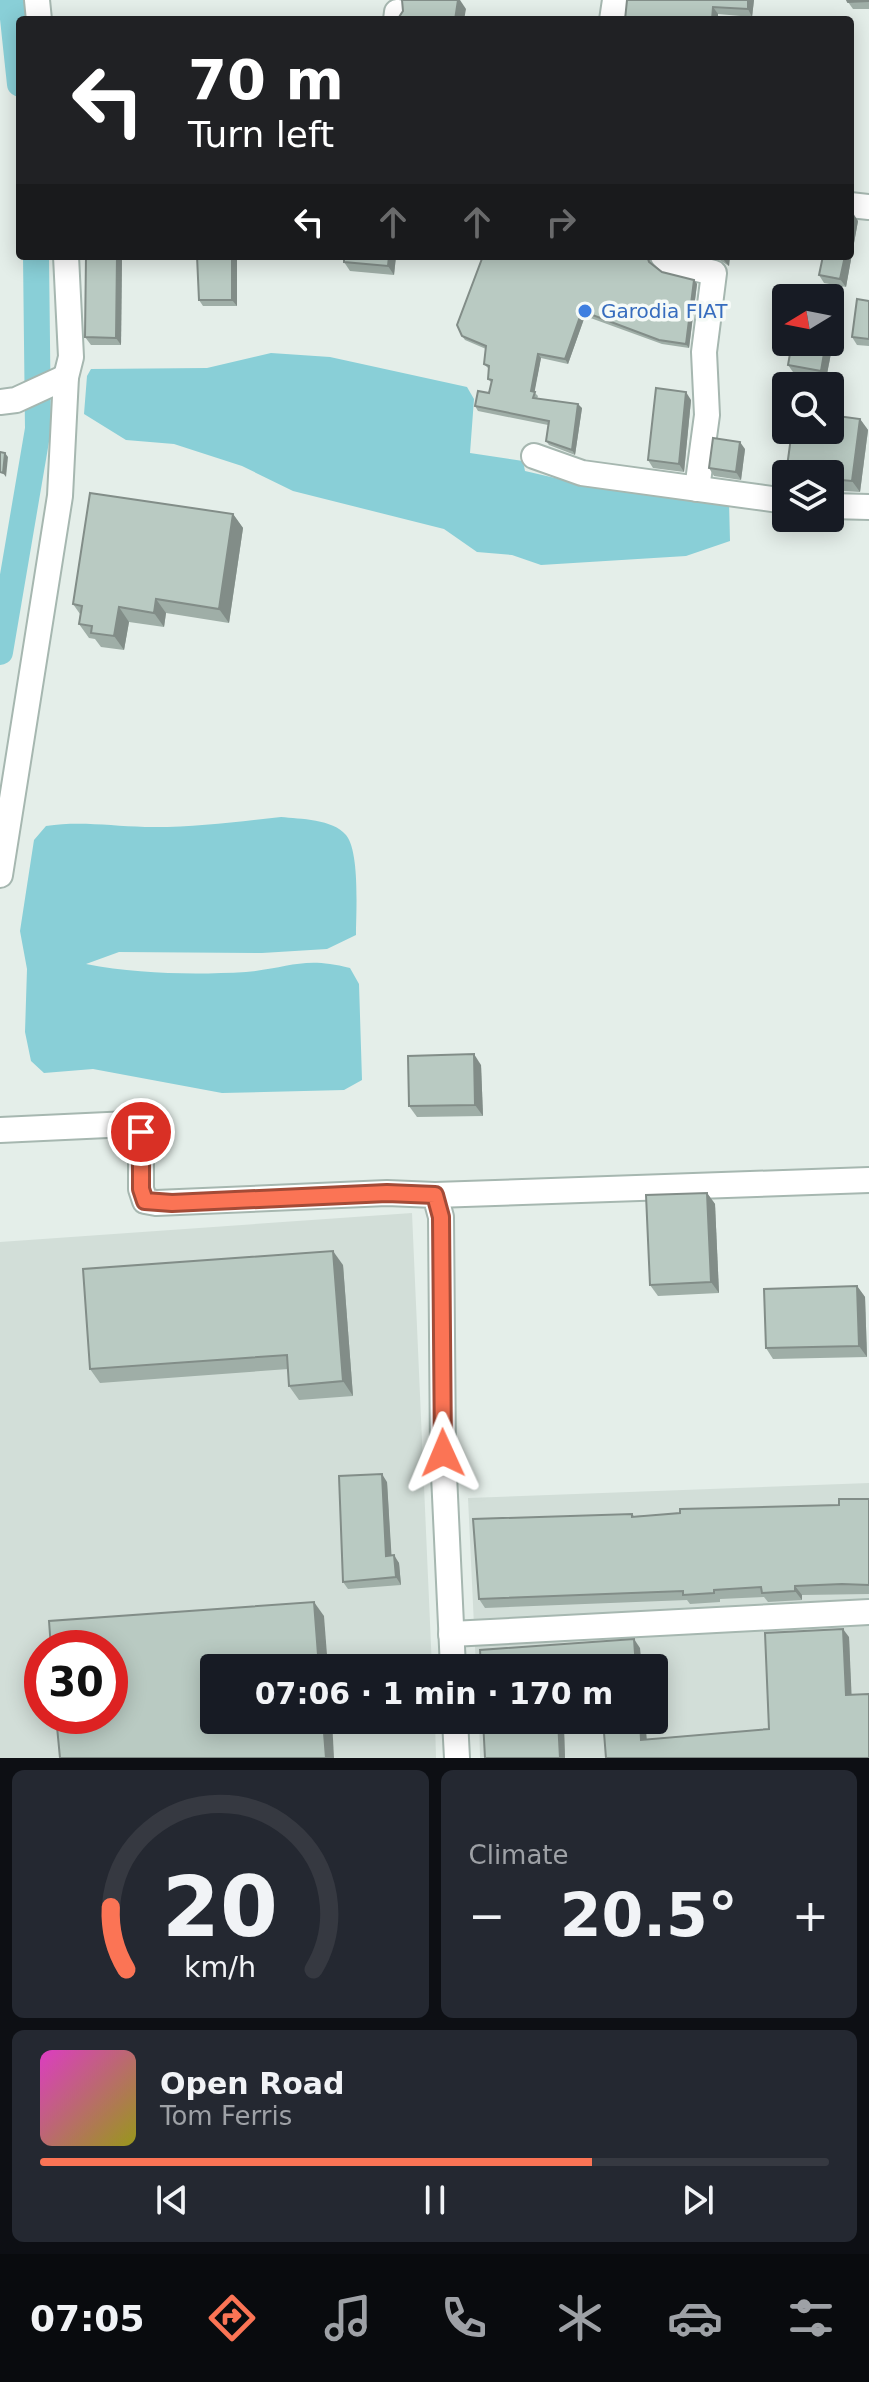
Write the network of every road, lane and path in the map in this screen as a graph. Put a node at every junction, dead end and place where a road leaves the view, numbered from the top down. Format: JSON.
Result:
{"nodes":[{"id":1,"x":66,"y":260,"type":"edge"},
{"id":2,"x":667,"y":260,"type":"edge"},
{"id":3,"x":57,"y":382,"type":"junction"},
{"id":4,"x":8,"y":401,"type":"edge"},
{"id":5,"x":534,"y":456,"type":"dead end"},
{"id":6,"x":697,"y":489,"type":"junction"},
{"id":7,"x":772,"y":499,"type":"edge"},
{"id":8,"x":844,"y":506,"type":"edge"},
{"id":9,"x":869,"y":507,"type":"edge"},
{"id":10,"x":0,"y":875,"type":"edge"},
{"id":11,"x":0,"y":1130,"type":"edge"},
{"id":12,"x":869,"y":1180,"type":"edge"},
{"id":13,"x":435,"y":1195,"type":"junction"},
{"id":14,"x":869,"y":1612,"type":"edge"},
{"id":15,"x":451,"y":1634,"type":"junction"},
{"id":16,"x":452,"y":1654,"type":"edge"},
{"id":17,"x":456,"y":1734,"type":"edge"},
{"id":18,"x":457,"y":1758,"type":"edge"}],
"edges":[{"from":1,"to":3,"type":"street"},
{"from":2,"to":6,"type":"street"},
{"from":3,"to":4,"type":"street"},
{"from":3,"to":10,"type":"street"},
{"from":5,"to":6,"type":"street"},
{"from":6,"to":7,"type":"street"},
{"from":8,"to":9,"type":"street"},
{"from":11,"to":13,"type":"street"},
{"from":12,"to":13,"type":"street"},
{"from":13,"to":15,"type":"street"},
{"from":14,"to":15,"type":"street"},
{"from":15,"to":16,"type":"street"},
{"from":17,"to":18,"type":"street"}]}
